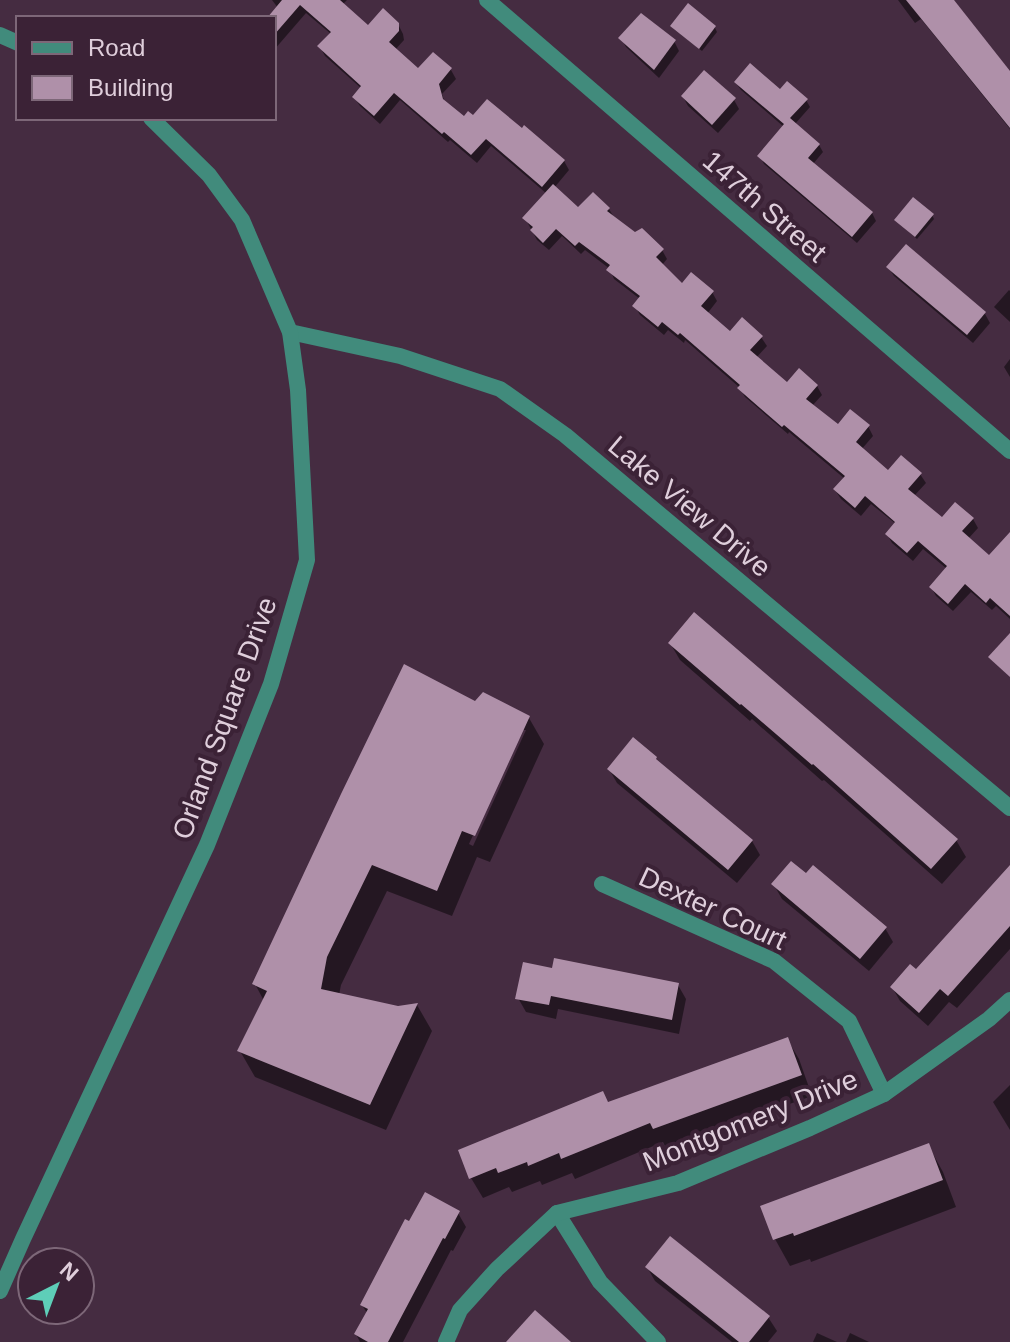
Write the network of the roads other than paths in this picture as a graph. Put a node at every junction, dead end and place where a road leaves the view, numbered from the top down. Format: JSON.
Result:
{"nodes":[{"id":1,"x":487,"y":0,"type":"edge"},
{"id":2,"x":153,"y":120,"type":"edge"},
{"id":3,"x":290,"y":332,"type":"junction"},
{"id":4,"x":1010,"y":451,"type":"edge"},
{"id":5,"x":1010,"y":808,"type":"edge"},
{"id":6,"x":602,"y":884,"type":"dead end"},
{"id":7,"x":1010,"y":1000,"type":"edge"},
{"id":8,"x":884,"y":1094,"type":"junction"},
{"id":9,"x":557,"y":1213,"type":"junction"},
{"id":10,"x":0,"y":1291,"type":"edge"},
{"id":11,"x":446,"y":1342,"type":"edge"},
{"id":12,"x":658,"y":1342,"type":"edge"}],
"edges":[{"from":1,"to":4,"type":"street","name":"147th Street"},
{"from":2,"to":3,"type":"street","name":"Orland Square Drive"},
{"from":3,"to":5,"type":"street","name":"Lake View Drive"},
{"from":3,"to":10,"type":"street","name":"Orland Square Drive"},
{"from":6,"to":8,"type":"street","name":"Dexter Court"},
{"from":7,"to":8,"type":"street","name":"Montgomery Drive"},
{"from":8,"to":9,"type":"street","name":"Montgomery Drive"},
{"from":9,"to":11,"type":"street","name":"Montgomery Drive"},
{"from":9,"to":12,"type":"street"}]}
